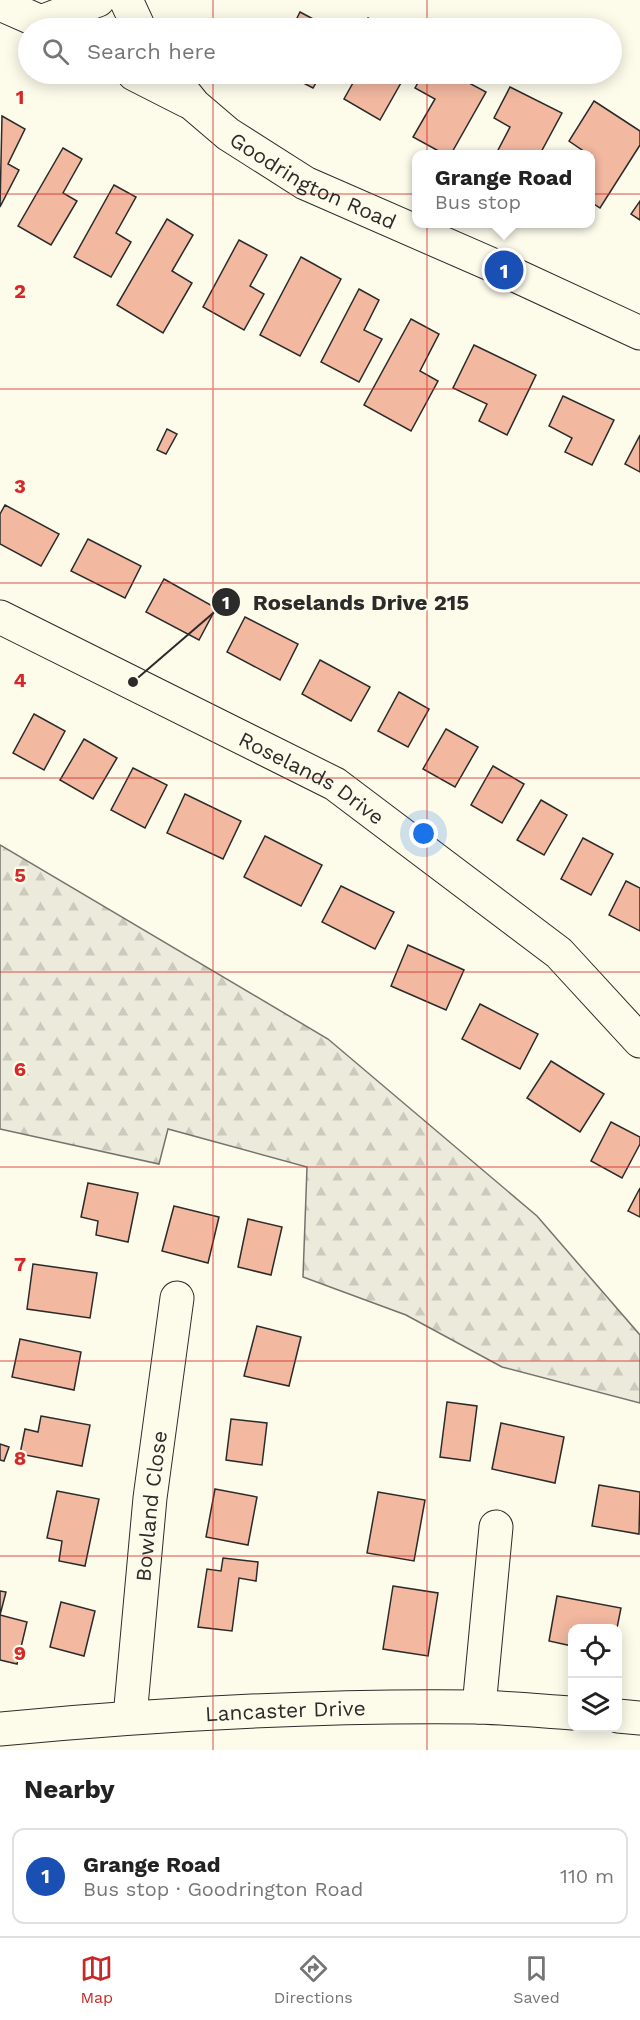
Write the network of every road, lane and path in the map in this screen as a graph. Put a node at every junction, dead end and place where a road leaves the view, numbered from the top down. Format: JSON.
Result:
{"nodes":[{"id":1,"x":98,"y":0,"type":"edge"},
{"id":2,"x":126,"y":0,"type":"edge"},
{"id":3,"x":0,"y":4,"type":"edge"},
{"id":4,"x":31,"y":18,"type":"edge"},
{"id":5,"x":61,"y":18,"type":"edge"},
{"id":6,"x":135,"y":18,"type":"edge"},
{"id":7,"x":153,"y":84,"type":"edge"},
{"id":8,"x":177,"y":84,"type":"edge"},
{"id":9,"x":194,"y":105,"type":"junction"},
{"id":10,"x":640,"y":333,"type":"edge"},
{"id":11,"x":0,"y":617,"type":"edge"},
{"id":12,"x":640,"y":1041,"type":"edge"},
{"id":13,"x":177,"y":1298,"type":"dead end"},
{"id":14,"x":496,"y":1527,"type":"dead end"},
{"id":15,"x":479,"y":1707,"type":"junction"},
{"id":16,"x":568,"y":1713,"type":"edge"},
{"id":17,"x":622,"y":1716,"type":"edge"},
{"id":18,"x":130,"y":1717,"type":"junction"},
{"id":19,"x":640,"y":1718,"type":"edge"},
{"id":20,"x":0,"y":1729,"type":"edge"}],
"edges":[{"from":1,"to":5,"type":"street"},
{"from":2,"to":6,"type":"street"},
{"from":3,"to":4,"type":"street"},
{"from":7,"to":9,"type":"street"},
{"from":8,"to":9,"type":"street","name":"Goodrington Road"},
{"from":9,"to":10,"type":"street","name":"Goodrington Road"},
{"from":11,"to":12,"type":"street","name":"Roselands Drive"},
{"from":13,"to":18,"type":"street","name":"Bowland Close"},
{"from":14,"to":15,"type":"street"},
{"from":15,"to":16,"type":"street","name":"Lancaster Drive"},
{"from":15,"to":18,"type":"street","name":"Lancaster Drive"},
{"from":17,"to":19,"type":"street"},
{"from":18,"to":20,"type":"street","name":"Lancaster Drive"}]}
